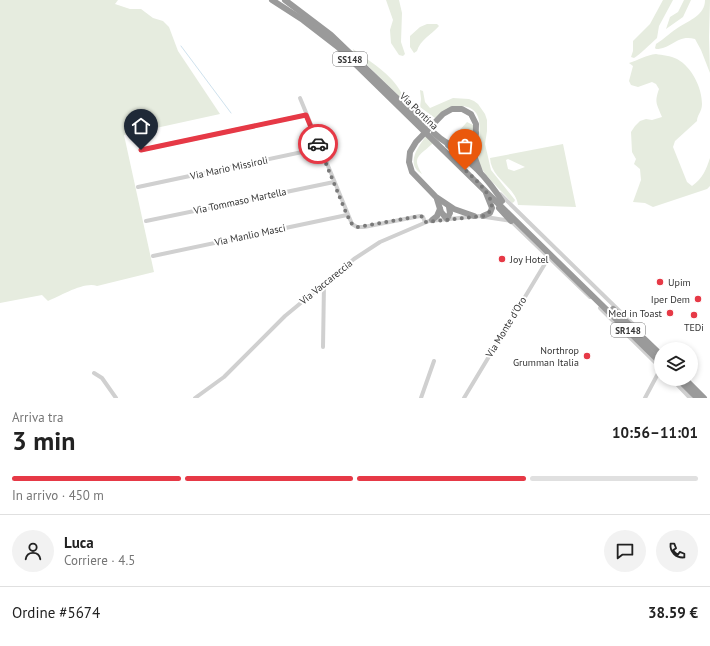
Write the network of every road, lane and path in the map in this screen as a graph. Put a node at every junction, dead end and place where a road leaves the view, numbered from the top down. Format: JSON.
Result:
{"nodes":[{"id":1,"x":272,"y":0,"type":"edge"},
{"id":2,"x":285,"y":0,"type":"edge"},
{"id":3,"x":300,"y":98,"type":"dead end"},
{"id":4,"x":306,"y":115,"type":"junction"},
{"id":5,"x":422,"y":125,"type":"junction"},
{"id":6,"x":477,"y":129,"type":"junction"},
{"id":7,"x":432,"y":135,"type":"junction"},
{"id":8,"x":448,"y":145,"type":"junction"},
{"id":9,"x":320,"y":148,"type":"junction"},
{"id":10,"x":141,"y":150,"type":"dead end"},
{"id":11,"x":480,"y":172,"type":"junction"},
{"id":12,"x":334,"y":182,"type":"junction"},
{"id":13,"x":490,"y":182,"type":"junction"},
{"id":14,"x":138,"y":187,"type":"dead end"},
{"id":15,"x":484,"y":188,"type":"junction"},
{"id":16,"x":436,"y":197,"type":"junction"},
{"id":17,"x":502,"y":201,"type":"junction"},
{"id":18,"x":449,"y":207,"type":"junction"},
{"id":19,"x":440,"y":209,"type":"junction"},
{"id":20,"x":347,"y":215,"type":"junction"},
{"id":21,"x":474,"y":216,"type":"junction"},
{"id":22,"x":483,"y":216,"type":"junction"},
{"id":23,"x":447,"y":219,"type":"junction"},
{"id":24,"x":146,"y":221,"type":"dead end"},
{"id":25,"x":429,"y":221,"type":"junction"},
{"id":26,"x":511,"y":221,"type":"junction"},
{"id":27,"x":153,"y":256,"type":"dead end"},
{"id":28,"x":549,"y":258,"type":"junction"},
{"id":29,"x":324,"y":284,"type":"junction"},
{"id":30,"x":598,"y":298,"type":"junction"},
{"id":31,"x":654,"y":345,"type":"edge"},
{"id":32,"x":323,"y":347,"type":"dead end"},
{"id":33,"x":654,"y":349,"type":"edge"},
{"id":34,"x":654,"y":356,"type":"edge"},
{"id":35,"x":434,"y":361,"type":"dead end"},
{"id":36,"x":654,"y":361,"type":"edge"},
{"id":37,"x":94,"y":374,"type":"dead end"},
{"id":38,"x":654,"y":381,"type":"edge"},
{"id":39,"x":679,"y":386,"type":"edge"},
{"id":40,"x":685,"y":386,"type":"edge"},
{"id":41,"x":692,"y":386,"type":"edge"},
{"id":42,"x":696,"y":386,"type":"edge"},
{"id":43,"x":116,"y":398,"type":"edge"},
{"id":44,"x":195,"y":398,"type":"edge"},
{"id":45,"x":421,"y":398,"type":"edge"},
{"id":46,"x":464,"y":398,"type":"edge"},
{"id":47,"x":645,"y":398,"type":"edge"},
{"id":48,"x":690,"y":398,"type":"edge"},
{"id":49,"x":697,"y":398,"type":"edge"},
{"id":50,"x":704,"y":398,"type":"edge"},
{"id":51,"x":708,"y":398,"type":"edge"}],
"edges":[{"from":1,"to":5,"type":"highway","name":"Via Pontina","number":"SS148"},
{"from":2,"to":5,"type":"highway","name":"Via Pontina","number":"SS148"},
{"from":3,"to":4,"type":"street"},
{"from":4,"to":9,"type":"street"},
{"from":4,"to":10,"type":"street"},
{"from":5,"to":7,"type":"highway","name":"Via Pontina","number":"SS148"},
{"from":6,"to":8,"type":"highway"},
{"from":6,"to":11,"type":"highway"},
{"from":6,"to":16,"type":"highway"},
{"from":7,"to":8,"type":"highway"},
{"from":7,"to":15,"type":"highway","name":"Via Pontina","number":"SS148"},
{"from":7,"to":17,"type":"highway","name":"Via Pontina","number":"SS148"},
{"from":8,"to":11,"type":"highway"},
{"from":9,"to":12,"type":"street"},
{"from":9,"to":14,"type":"street","name":"Via Mario Missiroli"},
{"from":11,"to":13,"type":"highway"},
{"from":12,"to":20,"type":"street"},
{"from":12,"to":24,"type":"street","name":"Via Tommaso Martella"},
{"from":13,"to":17,"type":"highway"},
{"from":13,"to":31,"type":"street"},
{"from":15,"to":22,"type":"highway"},
{"from":15,"to":26,"type":"highway"},
{"from":15,"to":30,"type":"highway","name":"Via Pontina","number":"SS148"},
{"from":16,"to":18,"type":"highway"},
{"from":16,"to":19,"type":"highway"},
{"from":17,"to":30,"type":"highway","name":"Via Pontina","number":"SS148"},
{"from":18,"to":21,"type":"highway"},
{"from":18,"to":23,"type":"highway"},
{"from":19,"to":23,"type":"highway"},
{"from":19,"to":25,"type":"highway"},
{"from":20,"to":25,"type":"street"},
{"from":20,"to":27,"type":"street","name":"Via Manlio Masci"},
{"from":21,"to":22,"type":"street","name":"Via Vaccareccia"},
{"from":21,"to":23,"type":"street","name":"Via Vaccareccia"},
{"from":22,"to":26,"type":"street","name":"Via Vaccareccia"},
{"from":23,"to":25,"type":"street","name":"Via Vaccareccia"},
{"from":25,"to":29,"type":"street","name":"Via Vaccareccia"},
{"from":26,"to":28,"type":"street"},
{"from":28,"to":36,"type":"street"},
{"from":28,"to":46,"type":"street","name":"Via Monte d'Oro"},
{"from":29,"to":32,"type":"street"},
{"from":29,"to":44,"type":"street","name":"Via Vaccareccia"},
{"from":30,"to":33,"type":"highway","number":"SR148"},
{"from":30,"to":34,"type":"highway","number":"SR148"},
{"from":35,"to":45,"type":"street"},
{"from":37,"to":43,"type":"street"},
{"from":38,"to":47,"type":"street"},
{"from":39,"to":48,"type":"street"},
{"from":40,"to":49,"type":"highway"},
{"from":41,"to":50,"type":"highway"},
{"from":42,"to":51,"type":"street"}]}
